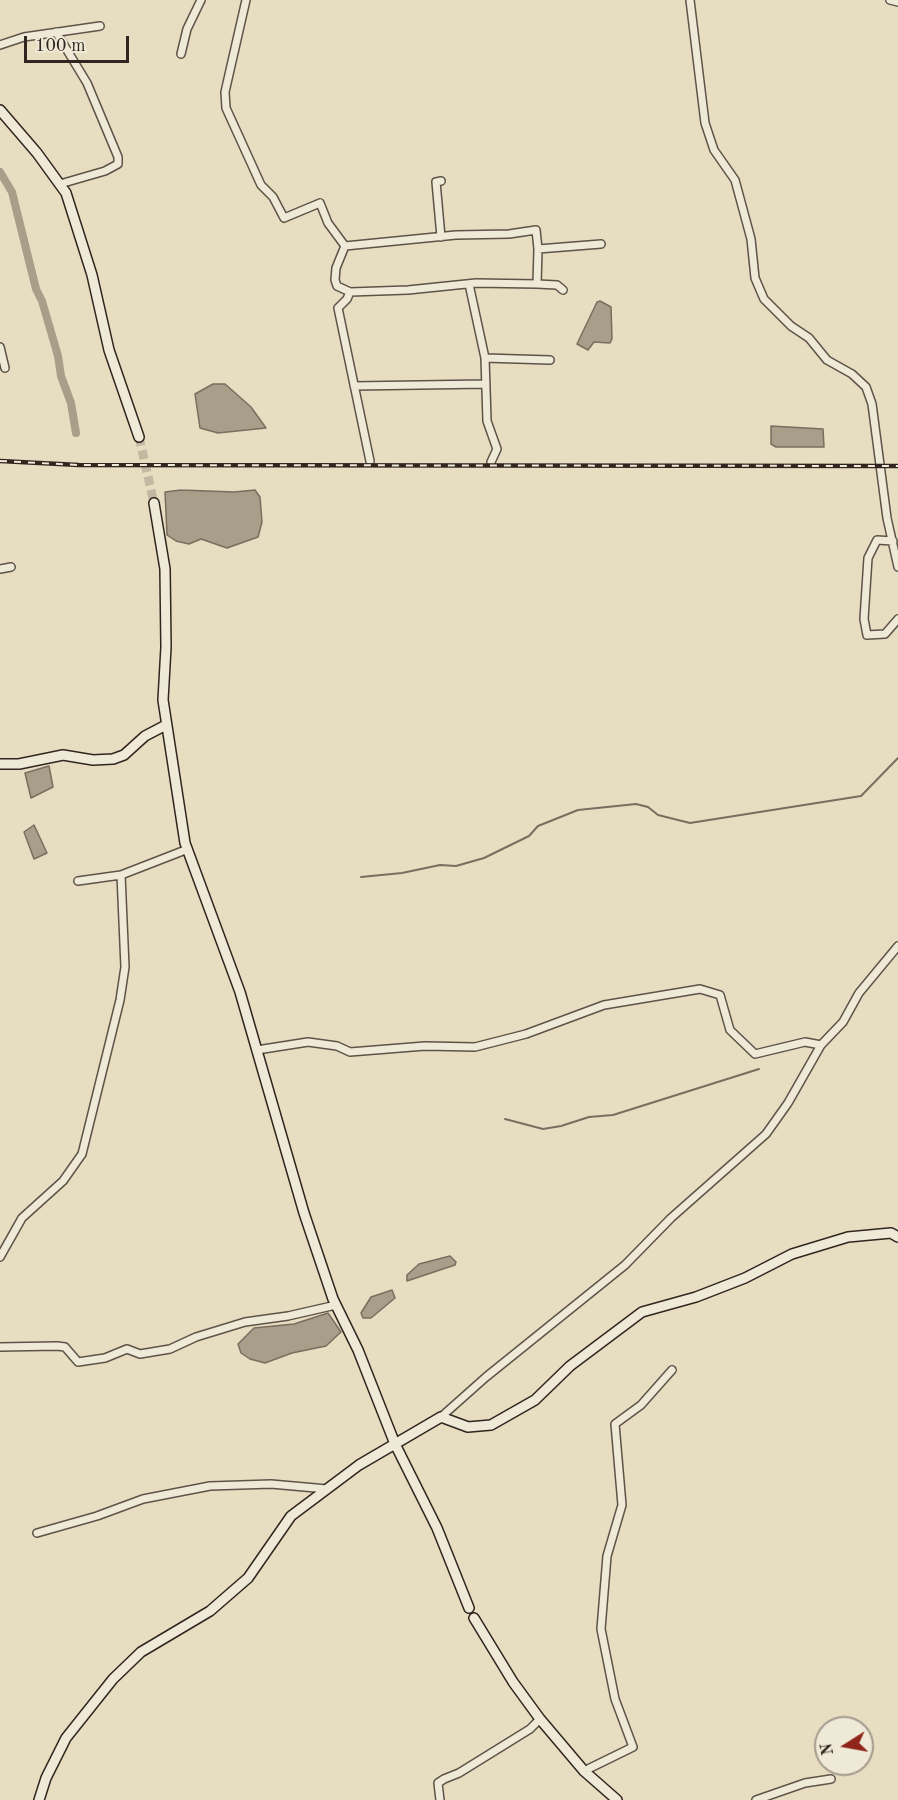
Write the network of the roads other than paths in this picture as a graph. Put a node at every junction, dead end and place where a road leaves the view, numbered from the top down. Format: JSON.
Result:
{"nodes":[{"id":1,"x":201,"y":0,"type":"edge"},
{"id":2,"x":246,"y":0,"type":"edge"},
{"id":3,"x":690,"y":0,"type":"edge"},
{"id":4,"x":890,"y":0,"type":"edge"},
{"id":5,"x":898,"y":2,"type":"edge"},
{"id":6,"x":100,"y":26,"type":"dead end"},
{"id":7,"x":56,"y":32,"type":"junction"},
{"id":8,"x":0,"y":45,"type":"edge"},
{"id":9,"x":181,"y":54,"type":"dead end"},
{"id":10,"x":0,"y":110,"type":"edge"},
{"id":11,"x":441,"y":181,"type":"dead end"},
{"id":12,"x":60,"y":184,"type":"junction"},
{"id":13,"x":441,"y":237,"type":"junction"},
{"id":14,"x":601,"y":244,"type":"dead end"},
{"id":15,"x":345,"y":246,"type":"junction"},
{"id":16,"x":538,"y":249,"type":"junction"},
{"id":17,"x":469,"y":284,"type":"junction"},
{"id":18,"x":537,"y":284,"type":"junction"},
{"id":19,"x":563,"y":290,"type":"dead end"},
{"id":20,"x":350,"y":292,"type":"junction"},
{"id":21,"x":0,"y":347,"type":"edge"},
{"id":22,"x":485,"y":358,"type":"junction"},
{"id":23,"x":550,"y":360,"type":"dead end"},
{"id":24,"x":5,"y":368,"type":"dead end"},
{"id":25,"x":486,"y":384,"type":"junction"},
{"id":26,"x":354,"y":386,"type":"junction"},
{"id":27,"x":139,"y":437,"type":"tunnel mouth"},
{"id":28,"x":370,"y":461,"type":"dead end"},
{"id":29,"x":491,"y":462,"type":"dead end"},
{"id":30,"x":154,"y":504,"type":"tunnel mouth"},
{"id":31,"x":893,"y":542,"type":"junction"},
{"id":32,"x":11,"y":567,"type":"dead end"},
{"id":33,"x":898,"y":567,"type":"edge"},
{"id":34,"x":0,"y":569,"type":"edge"},
{"id":35,"x":898,"y":619,"type":"edge"},
{"id":36,"x":166,"y":725,"type":"junction"},
{"id":37,"x":0,"y":764,"type":"edge"},
{"id":38,"x":188,"y":849,"type":"junction"},
{"id":39,"x":121,"y":875,"type":"junction"},
{"id":40,"x":78,"y":881,"type":"dead end"},
{"id":41,"x":898,"y":946,"type":"edge"},
{"id":42,"x":821,"y":1045,"type":"junction"},
{"id":43,"x":257,"y":1050,"type":"junction"},
{"id":44,"x":898,"y":1236,"type":"edge"},
{"id":45,"x":0,"y":1257,"type":"edge"},
{"id":46,"x":336,"y":1305,"type":"junction"},
{"id":47,"x":0,"y":1347,"type":"edge"},
{"id":48,"x":672,"y":1370,"type":"dead end"},
{"id":49,"x":441,"y":1417,"type":"junction"},
{"id":50,"x":395,"y":1444,"type":"junction"},
{"id":51,"x":327,"y":1489,"type":"junction"},
{"id":52,"x":37,"y":1533,"type":"dead end"},
{"id":53,"x":469,"y":1608,"type":"joint"},
{"id":54,"x":474,"y":1618,"type":"joint"},
{"id":55,"x":540,"y":1719,"type":"junction"},
{"id":56,"x":584,"y":1771,"type":"junction"},
{"id":57,"x":831,"y":1779,"type":"dead end"},
{"id":58,"x":39,"y":1800,"type":"edge"},
{"id":59,"x":440,"y":1800,"type":"edge"},
{"id":60,"x":617,"y":1800,"type":"edge"},
{"id":61,"x":756,"y":1800,"type":"edge"}],
"edges":[{"from":1,"to":9,"type":"street"},
{"from":2,"to":15,"type":"street"},
{"from":3,"to":31,"type":"street"},
{"from":4,"to":5,"type":"street"},
{"from":6,"to":7,"type":"street"},
{"from":7,"to":8,"type":"street"},
{"from":7,"to":12,"type":"street"},
{"from":10,"to":12,"type":"street"},
{"from":11,"to":13,"type":"street"},
{"from":12,"to":27,"type":"street"},
{"from":13,"to":15,"type":"street"},
{"from":13,"to":16,"type":"street"},
{"from":14,"to":16,"type":"street"},
{"from":15,"to":20,"type":"street"},
{"from":16,"to":18,"type":"street"},
{"from":17,"to":18,"type":"street"},
{"from":17,"to":20,"type":"street"},
{"from":17,"to":22,"type":"street"},
{"from":18,"to":19,"type":"street"},
{"from":20,"to":26,"type":"street"},
{"from":21,"to":24,"type":"street"},
{"from":22,"to":23,"type":"street"},
{"from":22,"to":25,"type":"street"},
{"from":25,"to":26,"type":"street"},
{"from":25,"to":29,"type":"street"},
{"from":26,"to":28,"type":"street"},
{"from":30,"to":36,"type":"street"},
{"from":31,"to":33,"type":"street"},
{"from":31,"to":35,"type":"street"},
{"from":32,"to":34,"type":"street"},
{"from":36,"to":37,"type":"street"},
{"from":36,"to":38,"type":"street"},
{"from":38,"to":39,"type":"street"},
{"from":38,"to":43,"type":"street"},
{"from":39,"to":40,"type":"street"},
{"from":39,"to":45,"type":"street"},
{"from":41,"to":42,"type":"street"},
{"from":42,"to":43,"type":"street"},
{"from":42,"to":49,"type":"street"},
{"from":43,"to":46,"type":"street"},
{"from":44,"to":49,"type":"street"},
{"from":46,"to":47,"type":"street"},
{"from":46,"to":50,"type":"street"},
{"from":48,"to":56,"type":"street"},
{"from":49,"to":50,"type":"street"},
{"from":50,"to":51,"type":"street"},
{"from":50,"to":53,"type":"street"},
{"from":51,"to":52,"type":"street"},
{"from":51,"to":58,"type":"street"},
{"from":53,"to":54,"type":"street"},
{"from":54,"to":55,"type":"street"},
{"from":55,"to":56,"type":"street"},
{"from":55,"to":59,"type":"street"},
{"from":56,"to":60,"type":"street"},
{"from":57,"to":61,"type":"street"}]}
